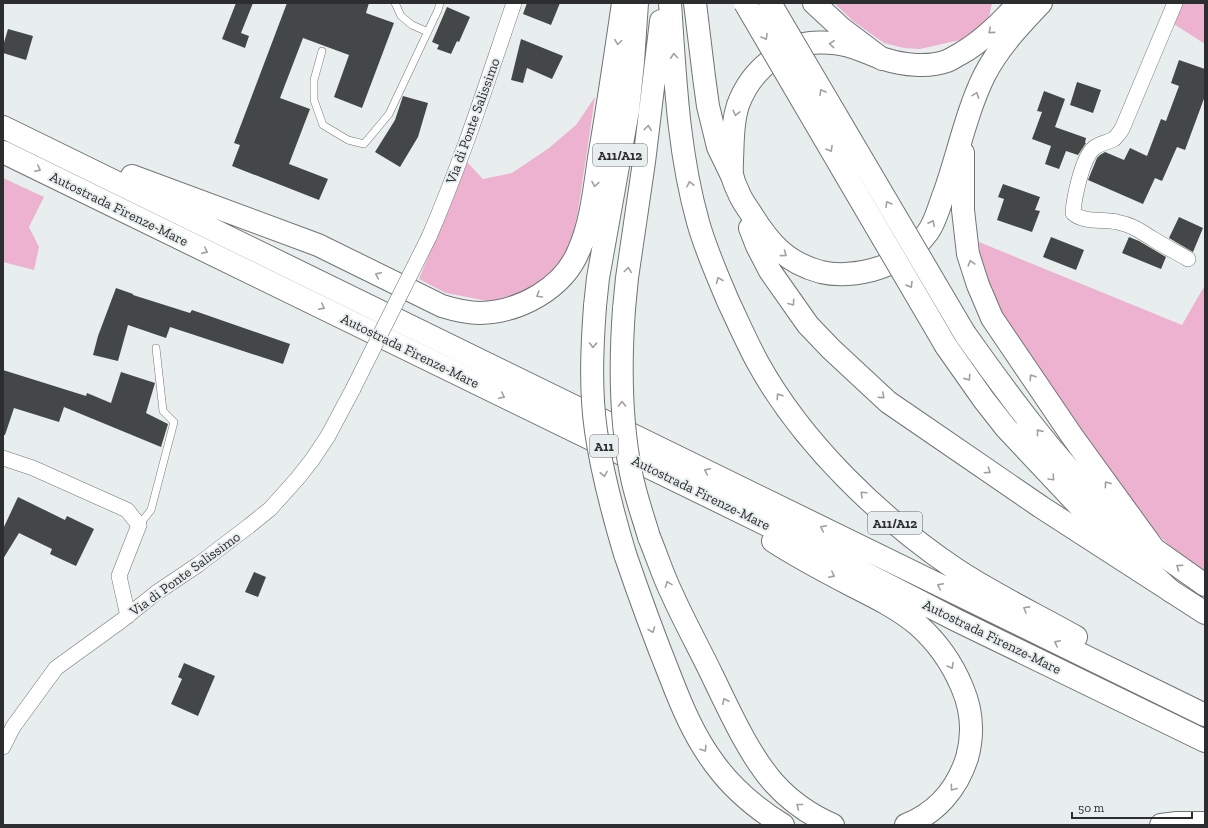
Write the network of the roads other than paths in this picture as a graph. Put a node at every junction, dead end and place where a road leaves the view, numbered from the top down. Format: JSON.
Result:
{"nodes":[{"id":1,"x":396,"y":3,"type":"edge"},
{"id":2,"x":440,"y":3,"type":"edge"},
{"id":3,"x":514,"y":3,"type":"edge"},
{"id":4,"x":623,"y":3,"type":"edge"},
{"id":5,"x":637,"y":3,"type":"edge"},
{"id":6,"x":663,"y":3,"type":"edge"},
{"id":7,"x":670,"y":3,"type":"edge"},
{"id":8,"x":695,"y":3,"type":"edge"},
{"id":9,"x":745,"y":3,"type":"edge"},
{"id":10,"x":770,"y":3,"type":"edge"},
{"id":11,"x":814,"y":3,"type":"edge"},
{"id":12,"x":1041,"y":3,"type":"edge"},
{"id":13,"x":1175,"y":3,"type":"edge"},
{"id":14,"x":1012,"y":7,"type":"edge"},
{"id":15,"x":428,"y":32,"type":"junction"},
{"id":16,"x":322,"y":51,"type":"dead end"},
{"id":17,"x":882,"y":59,"type":"junction"},
{"id":18,"x":3,"y":127,"type":"edge"},
{"id":19,"x":963,"y":132,"type":"junction"},
{"id":20,"x":3,"y":152,"type":"edge"},
{"id":21,"x":735,"y":185,"type":"junction"},
{"id":22,"x":1188,"y":259,"type":"dead end"},
{"id":23,"x":156,"y":348,"type":"dead end"},
{"id":24,"x":3,"y":458,"type":"edge"},
{"id":25,"x":704,"y":495,"type":"junction"},
{"id":26,"x":139,"y":525,"type":"junction"},
{"id":27,"x":1154,"y":549,"type":"junction"},
{"id":28,"x":1205,"y":585,"type":"edge"},
{"id":29,"x":1172,"y":592,"type":"junction"},
{"id":30,"x":1205,"y":613,"type":"edge"},
{"id":31,"x":128,"y":616,"type":"junction"},
{"id":32,"x":1205,"y":712,"type":"edge"},
{"id":33,"x":1205,"y":715,"type":"edge"},
{"id":34,"x":1205,"y":741,"type":"edge"},
{"id":35,"x":3,"y":747,"type":"edge"},
{"id":36,"x":1205,"y":824,"type":"edge"},
{"id":37,"x":783,"y":825,"type":"edge"},
{"id":38,"x":833,"y":825,"type":"edge"},
{"id":39,"x":906,"y":825,"type":"edge"},
{"id":40,"x":1161,"y":825,"type":"edge"}],
"edges":[{"from":1,"to":15,"type":"lane"},
{"from":2,"to":15,"type":"lane"},
{"from":3,"to":31,"type":"street","name":"Via di Ponte Salissimo","bridge":true},
{"from":4,"to":18,"type":"main road","one_way":true},
{"from":5,"to":37,"type":"main road","number":"A11/A12","one_way":true,"bridge":true},
{"from":38,"to":6,"type":"main road","one_way":true,"bridge":true},
{"from":32,"to":7,"type":"main road","number":"A11/A12","one_way":true},
{"from":8,"to":21,"type":"main road"},
{"from":9,"to":29,"type":"main road","one_way":true,"bridge":true},
{"from":27,"to":10,"type":"main road","one_way":true,"bridge":true},
{"from":11,"to":17,"type":"main road"},
{"from":19,"to":12,"type":"main road","one_way":true},
{"from":13,"to":22,"type":"street"},
{"from":14,"to":17,"type":"main road","one_way":true},
{"from":15,"to":16,"type":"lane"},
{"from":17,"to":21,"type":"main road","one_way":true},
{"from":33,"to":18,"type":"main road","name":"Autostrada Firenze-Mare","number":"A11","one_way":true},
{"from":21,"to":19,"type":"main road","one_way":true},
{"from":27,"to":19,"type":"main road","one_way":true},
{"from":20,"to":25,"type":"main road","name":"Autostrada Firenze-Mare","number":"A11","one_way":true},
{"from":21,"to":29,"type":"main road","one_way":true},
{"from":23,"to":26,"type":"lane"},
{"from":24,"to":26,"type":"street"},
{"from":25,"to":34,"type":"main road","name":"Autostrada Firenze-Mare","number":"A11"},
{"from":25,"to":39,"type":"main road","one_way":true},
{"from":26,"to":31,"type":"street"},
{"from":28,"to":27,"type":"main road","one_way":true},
{"from":29,"to":30,"type":"main road"},
{"from":31,"to":35,"type":"street","name":"Via di Ponte Salissimo"},
{"from":36,"to":40,"type":"main road"}]}
